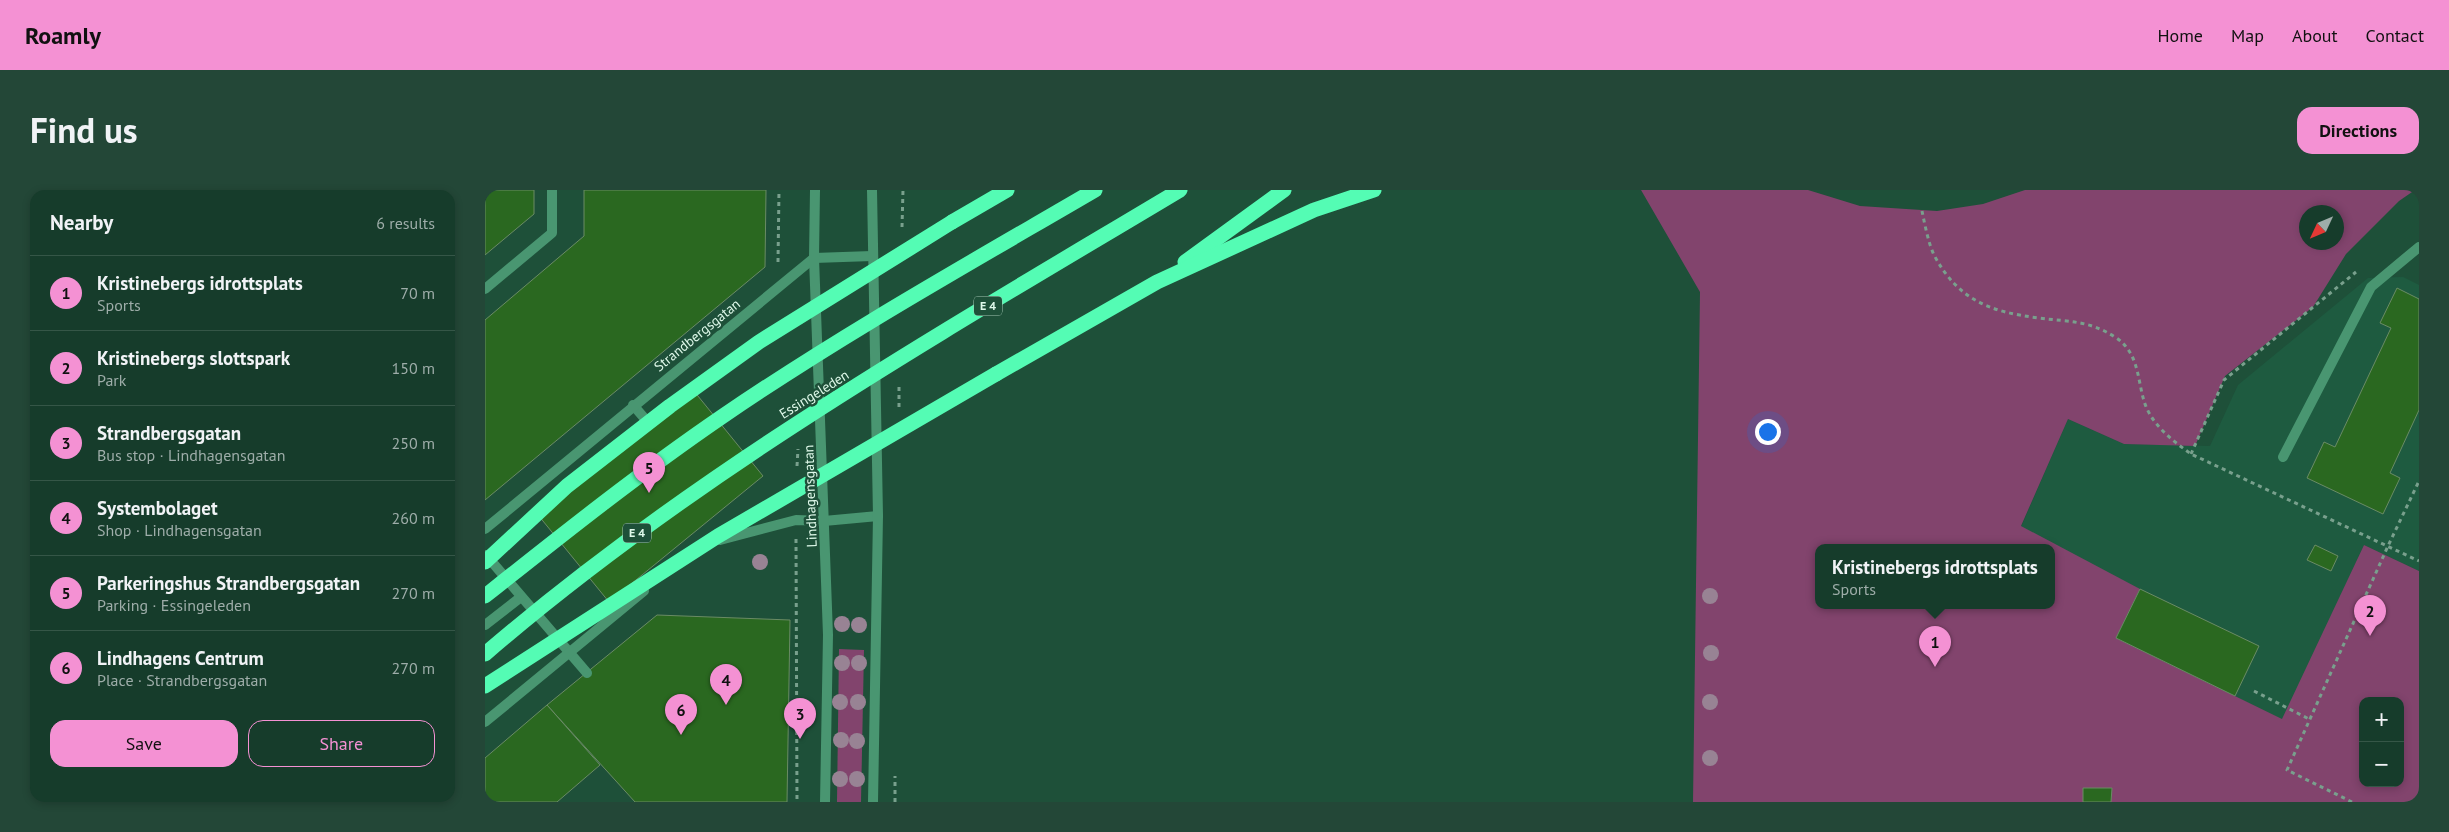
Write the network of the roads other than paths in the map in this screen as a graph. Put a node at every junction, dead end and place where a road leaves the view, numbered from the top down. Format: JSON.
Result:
{"nodes":[{"id":1,"x":552,"y":190,"type":"edge"},
{"id":2,"x":815,"y":190,"type":"edge"},
{"id":3,"x":872,"y":190,"type":"edge"},
{"id":4,"x":1007,"y":190,"type":"edge"},
{"id":5,"x":1095,"y":190,"type":"edge"},
{"id":6,"x":1179,"y":190,"type":"edge"},
{"id":7,"x":1284,"y":190,"type":"edge"},
{"id":8,"x":1374,"y":190,"type":"edge"},
{"id":9,"x":2419,"y":247,"type":"edge"},
{"id":10,"x":872,"y":256,"type":"junction"},
{"id":11,"x":814,"y":258,"type":"junction"},
{"id":12,"x":1157,"y":282,"type":"junction"},
{"id":13,"x":485,"y":289,"type":"edge"},
{"id":14,"x":633,"y":405,"type":"junction"},
{"id":15,"x":646,"y":420,"type":"dead end"},
{"id":16,"x":2283,"y":458,"type":"dead end"},
{"id":17,"x":878,"y":516,"type":"junction"},
{"id":18,"x":824,"y":521,"type":"junction"},
{"id":19,"x":485,"y":529,"type":"edge"},
{"id":20,"x":485,"y":555,"type":"edge"},
{"id":21,"x":485,"y":562,"type":"edge"},
{"id":22,"x":485,"y":596,"type":"edge"},
{"id":23,"x":521,"y":597,"type":"junction"},
{"id":24,"x":485,"y":626,"type":"edge"},
{"id":25,"x":568,"y":653,"type":"junction"},
{"id":26,"x":485,"y":654,"type":"edge"},
{"id":27,"x":587,"y":673,"type":"dead end"},
{"id":28,"x":485,"y":686,"type":"edge"},
{"id":29,"x":485,"y":722,"type":"edge"},
{"id":30,"x":825,"y":802,"type":"edge"},
{"id":31,"x":873,"y":802,"type":"edge"}],
"edges":[{"from":1,"to":13,"type":"street"},
{"from":2,"to":11,"type":"street","name":"Lindhagensgatan"},
{"from":3,"to":10,"type":"street"},
{"from":4,"to":21,"type":"highway","bridge":true},
{"from":5,"to":22,"type":"highway","bridge":true},
{"from":6,"to":26,"type":"highway","name":"Essingeleden","number":"E 4","bridge":true},
{"from":7,"to":12,"type":"highway"},
{"from":8,"to":12,"type":"highway"},
{"from":9,"to":16,"type":"street"},
{"from":10,"to":11,"type":"street"},
{"from":10,"to":17,"type":"street"},
{"from":11,"to":14,"type":"street","name":"Strandbergsgatan"},
{"from":11,"to":18,"type":"street","name":"Lindhagensgatan"},
{"from":12,"to":28,"type":"highway","bridge":true},
{"from":14,"to":15,"type":"street"},
{"from":14,"to":19,"type":"street","name":"Strandbergsgatan"},
{"from":17,"to":18,"type":"street"},
{"from":17,"to":31,"type":"street"},
{"from":18,"to":25,"type":"street"},
{"from":18,"to":30,"type":"street","name":"Lindhagensgatan"},
{"from":20,"to":23,"type":"street"},
{"from":23,"to":24,"type":"street"},
{"from":23,"to":25,"type":"street"},
{"from":25,"to":27,"type":"street"},
{"from":25,"to":29,"type":"street"}]}
